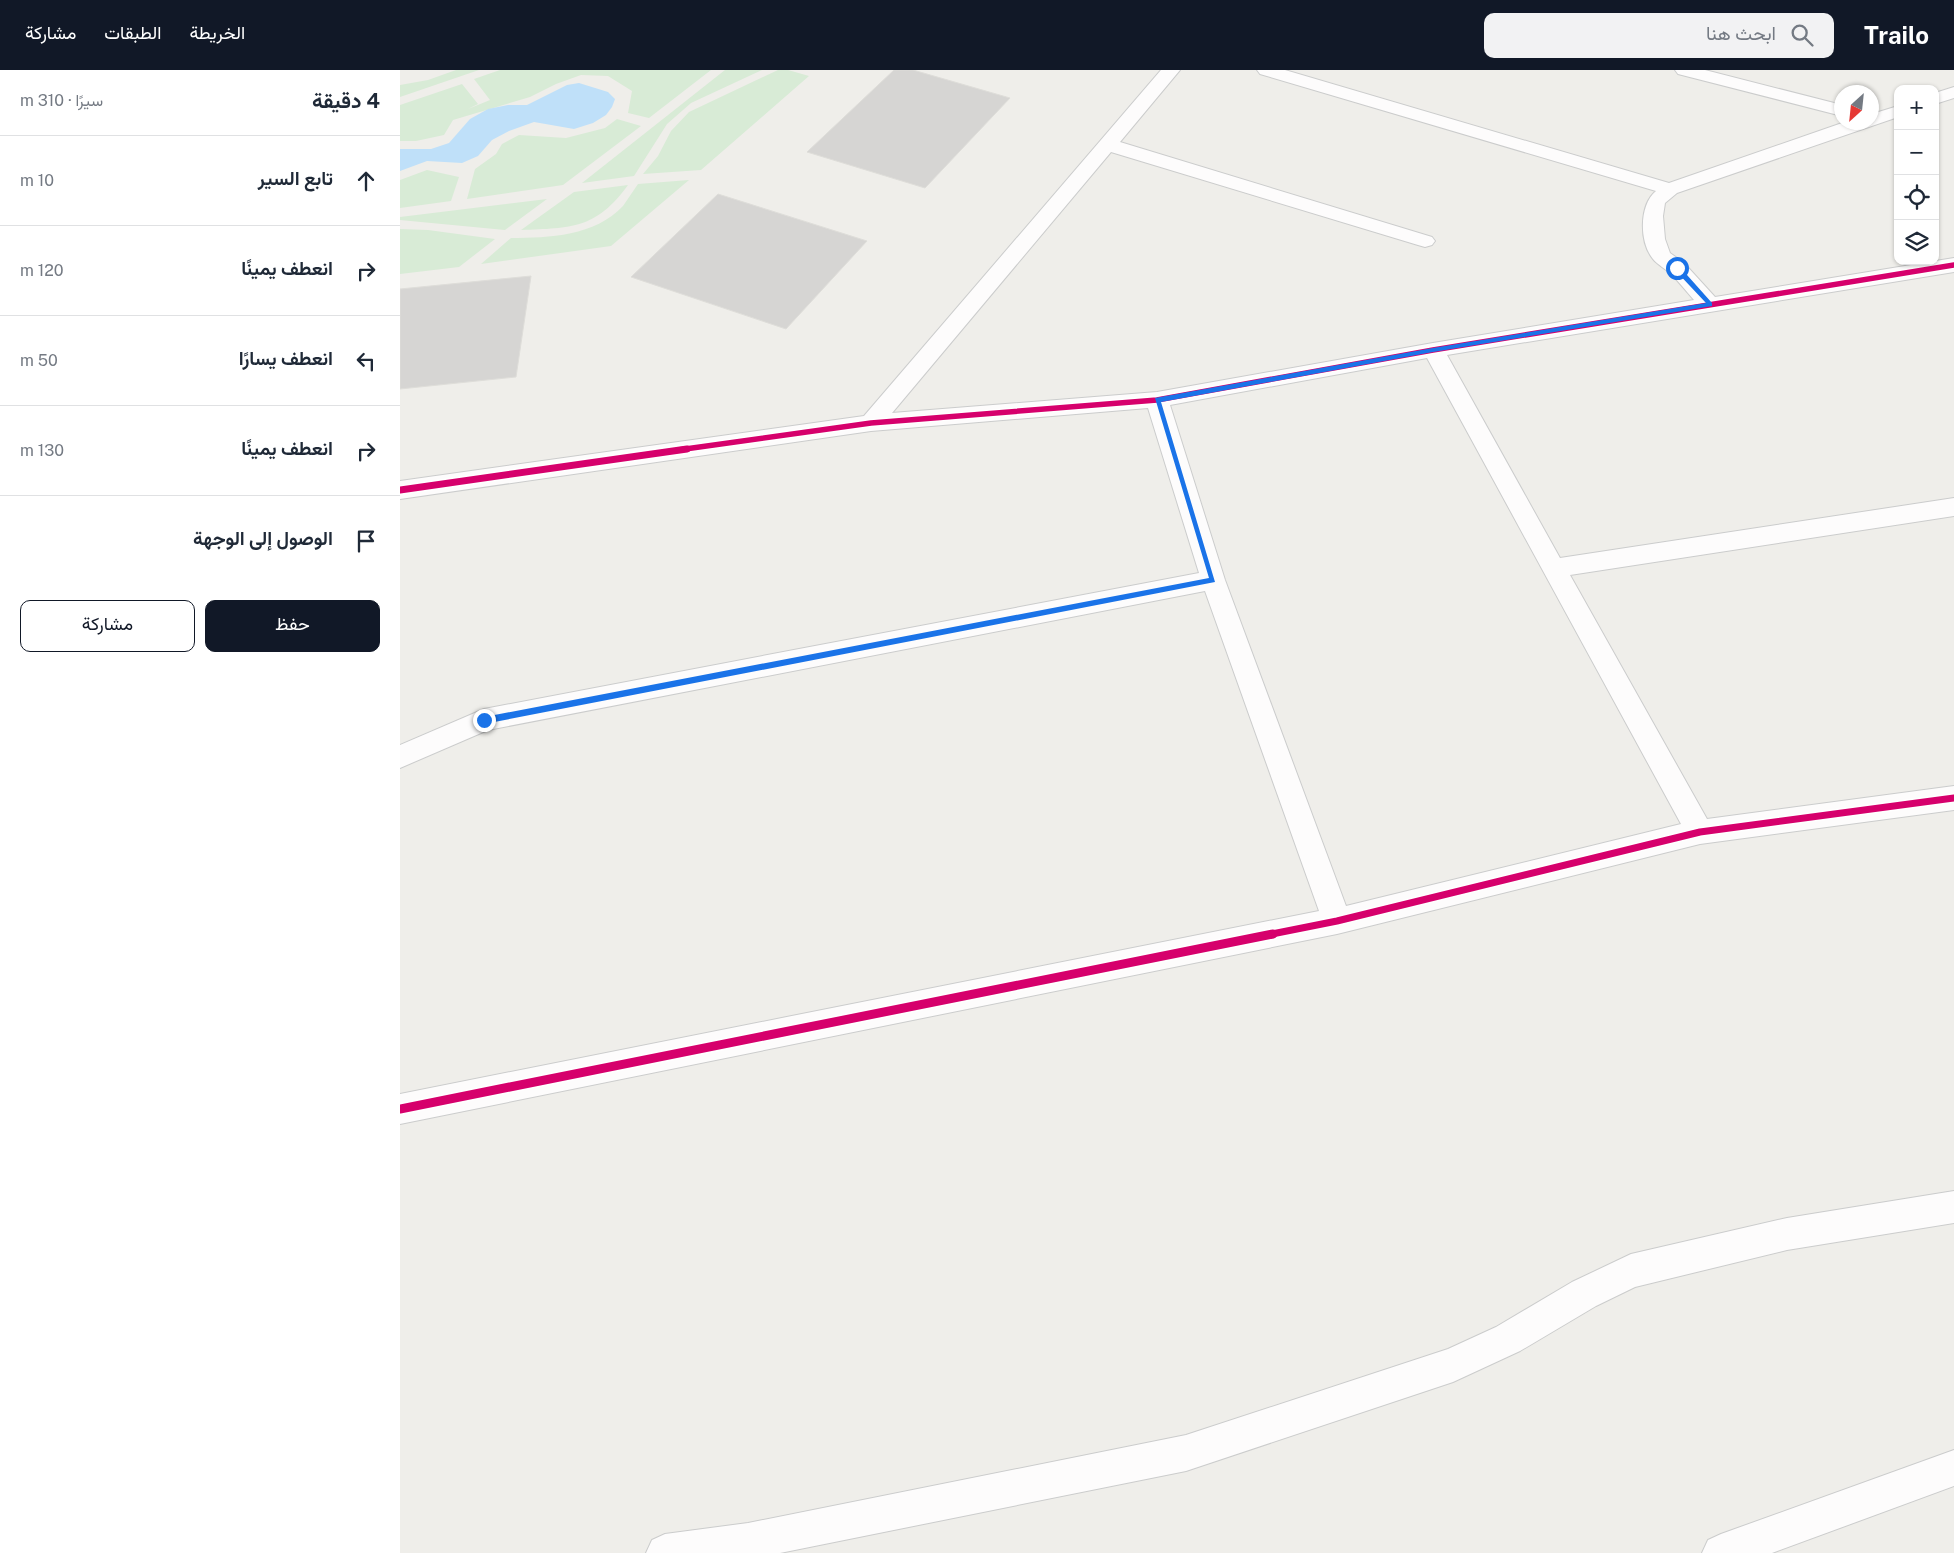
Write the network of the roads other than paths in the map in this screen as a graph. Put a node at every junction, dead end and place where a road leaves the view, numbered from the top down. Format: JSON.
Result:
{"nodes":[{"id":1,"x":1171,"y":70,"type":"edge"},
{"id":2,"x":1266,"y":70,"type":"edge"},
{"id":3,"x":1684,"y":70,"type":"edge"},
{"id":4,"x":1954,"y":92,"type":"edge"},
{"id":5,"x":1939,"y":98,"type":"edge"},
{"id":6,"x":1834,"y":109,"type":"edge"},
{"id":7,"x":1894,"y":112,"type":"edge"},
{"id":8,"x":1879,"y":117,"type":"edge"},
{"id":9,"x":1842,"y":130,"type":"edge"},
{"id":10,"x":1108,"y":145,"type":"junction"},
{"id":11,"x":1670,"y":189,"type":"junction"},
{"id":12,"x":1424,"y":241,"type":"dead end"},
{"id":13,"x":1954,"y":265,"type":"edge"},
{"id":14,"x":1710,"y":305,"type":"junction"},
{"id":15,"x":1433,"y":350,"type":"junction"},
{"id":16,"x":1157,"y":400,"type":"junction"},
{"id":17,"x":871,"y":423,"type":"junction"},
{"id":18,"x":400,"y":490,"type":"edge"},
{"id":19,"x":1954,"y":507,"type":"edge"},
{"id":20,"x":1553,"y":568,"type":"junction"},
{"id":21,"x":1213,"y":580,"type":"junction"},
{"id":22,"x":400,"y":757,"type":"edge"},
{"id":23,"x":1954,"y":798,"type":"edge"},
{"id":24,"x":1700,"y":832,"type":"junction"},
{"id":25,"x":1336,"y":921,"type":"junction"},
{"id":26,"x":400,"y":1109,"type":"edge"},
{"id":27,"x":1954,"y":1207,"type":"edge"},
{"id":28,"x":1954,"y":1468,"type":"edge"},
{"id":29,"x":665,"y":1553,"type":"edge"},
{"id":30,"x":1721,"y":1553,"type":"edge"}],
"edges":[{"from":1,"to":10,"type":"street"},
{"from":2,"to":11,"type":"street"},
{"from":3,"to":6,"type":"street"},
{"from":4,"to":5,"type":"street"},
{"from":7,"to":8,"type":"street"},
{"from":9,"to":11,"type":"street"},
{"from":10,"to":12,"type":"street"},
{"from":10,"to":17,"type":"street"},
{"from":11,"to":14,"type":"street"},
{"from":13,"to":14,"type":"street"},
{"from":14,"to":15,"type":"street"},
{"from":15,"to":16,"type":"street"},
{"from":15,"to":20,"type":"street"},
{"from":16,"to":17,"type":"street"},
{"from":16,"to":21,"type":"street"},
{"from":17,"to":18,"type":"street"},
{"from":19,"to":20,"type":"street"},
{"from":20,"to":24,"type":"street"},
{"from":21,"to":22,"type":"street"},
{"from":21,"to":25,"type":"street"},
{"from":23,"to":24,"type":"street"},
{"from":24,"to":25,"type":"street"},
{"from":25,"to":26,"type":"street"},
{"from":27,"to":29,"type":"street"},
{"from":28,"to":30,"type":"street"}]}
